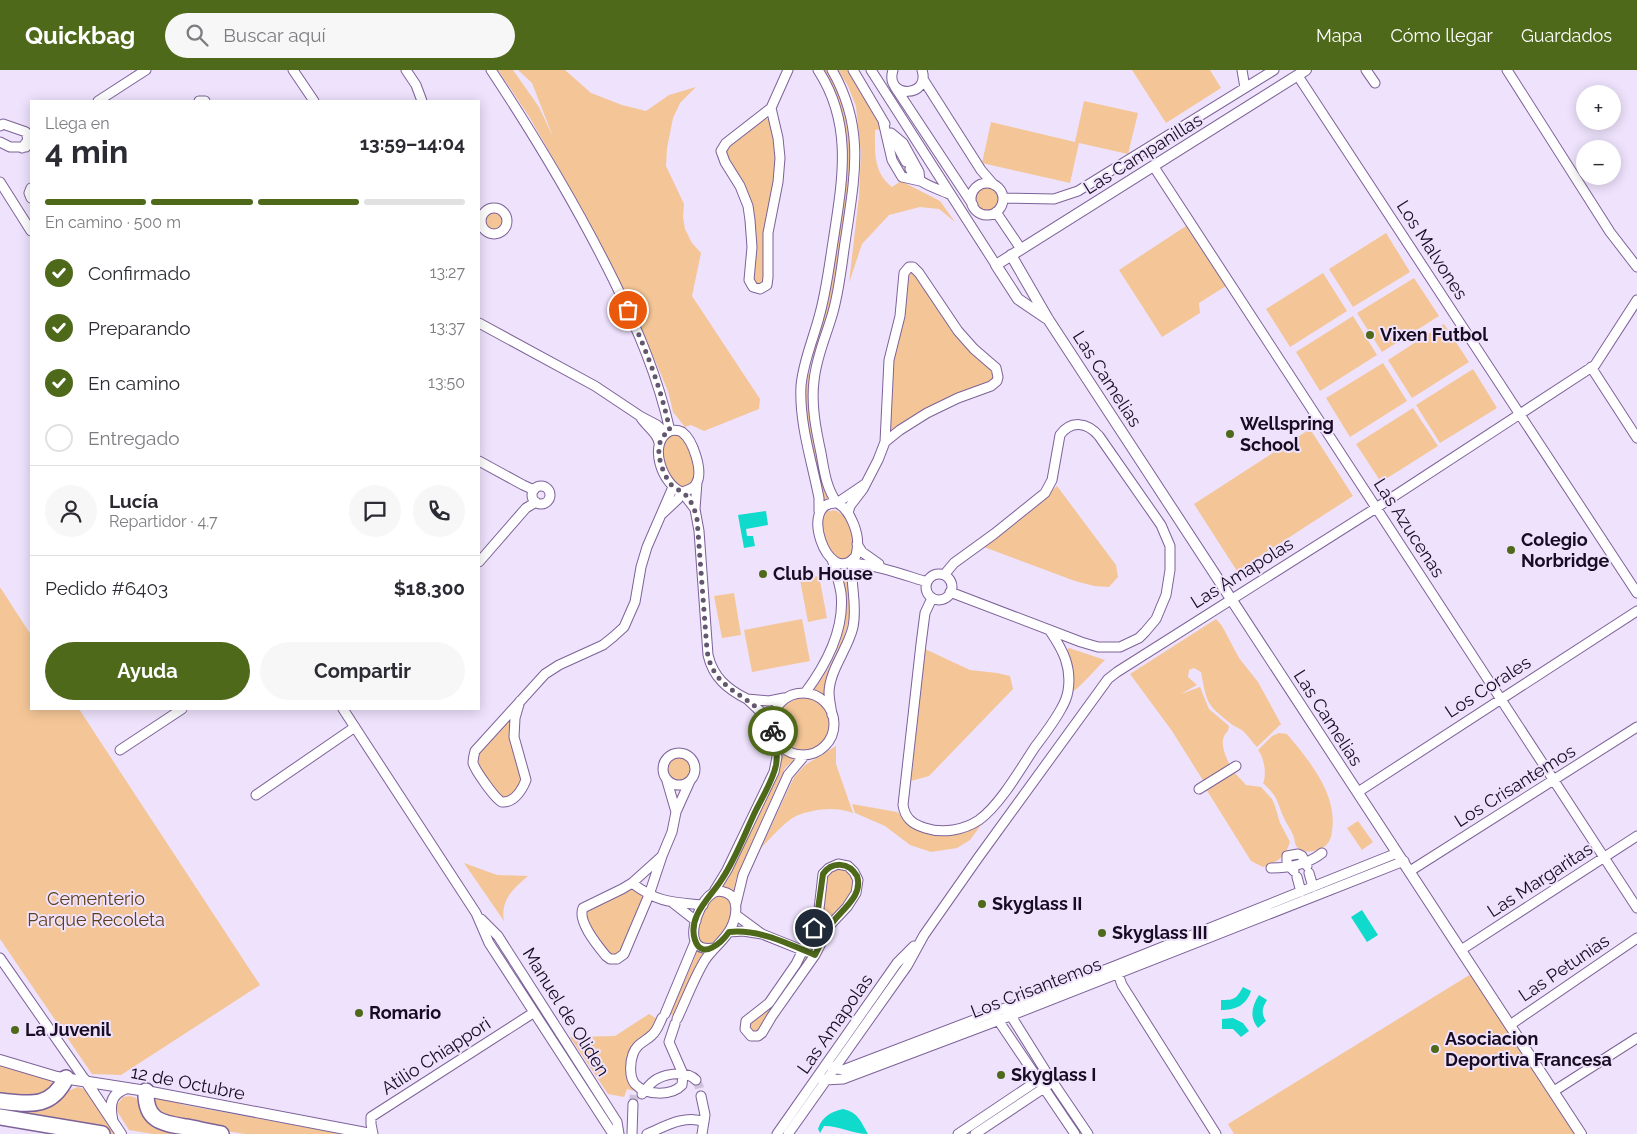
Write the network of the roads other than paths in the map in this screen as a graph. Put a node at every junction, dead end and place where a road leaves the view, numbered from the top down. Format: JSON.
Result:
{"nodes":[{"id":1,"x":146,"y":70,"type":"edge"},
{"id":2,"x":293,"y":70,"type":"edge"},
{"id":3,"x":406,"y":70,"type":"edge"},
{"id":4,"x":491,"y":70,"type":"edge"},
{"id":5,"x":818,"y":70,"type":"edge"},
{"id":6,"x":832,"y":70,"type":"edge"},
{"id":7,"x":853,"y":70,"type":"edge"},
{"id":8,"x":871,"y":70,"type":"edge"},
{"id":9,"x":885,"y":70,"type":"edge"},
{"id":10,"x":892,"y":70,"type":"edge"},
{"id":11,"x":1242,"y":70,"type":"edge"},
{"id":12,"x":1272,"y":70,"type":"edge"},
{"id":13,"x":1366,"y":70,"type":"edge"},
{"id":14,"x":1507,"y":70,"type":"edge"},
{"id":15,"x":785,"y":72,"type":"edge"},
{"id":16,"x":1302,"y":73,"type":"edge"},
{"id":17,"x":922,"y":75,"type":"edge"},
{"id":18,"x":1375,"y":83,"type":"dead end"},
{"id":19,"x":894,"y":84,"type":"junction"},
{"id":20,"x":1245,"y":88,"type":"junction"},
{"id":21,"x":100,"y":100,"type":"edge"},
{"id":22,"x":313,"y":100,"type":"edge"},
{"id":23,"x":422,"y":100,"type":"edge"},
{"id":24,"x":771,"y":108,"type":"junction"},
{"id":25,"x":883,"y":121,"type":"junction"},
{"id":26,"x":1,"y":124,"type":"edge"},
{"id":27,"x":29,"y":132,"type":"edge"},
{"id":28,"x":891,"y":133,"type":"junction"},
{"id":29,"x":0,"y":142,"type":"edge"},
{"id":30,"x":27,"y":147,"type":"edge"},
{"id":31,"x":1154,"y":167,"type":"junction"},
{"id":32,"x":910,"y":170,"type":"junction"},
{"id":33,"x":0,"y":182,"type":"edge"},
{"id":34,"x":994,"y":185,"type":"junction"},
{"id":35,"x":949,"y":194,"type":"junction"},
{"id":36,"x":1003,"y":198,"type":"junction"},
{"id":37,"x":972,"y":206,"type":"junction"},
{"id":38,"x":996,"y":212,"type":"junction"},
{"id":39,"x":480,"y":226,"type":"edge"},
{"id":40,"x":30,"y":229,"type":"edge"},
{"id":41,"x":488,"y":234,"type":"junction"},
{"id":42,"x":480,"y":237,"type":"edge"},
{"id":43,"x":1021,"y":249,"type":"junction"},
{"id":44,"x":1011,"y":256,"type":"junction"},
{"id":45,"x":996,"y":265,"type":"junction"},
{"id":46,"x":1637,"y":266,"type":"edge"},
{"id":47,"x":1637,"y":300,"type":"edge"},
{"id":48,"x":1048,"y":320,"type":"junction"},
{"id":49,"x":480,"y":324,"type":"edge"},
{"id":50,"x":806,"y":362,"type":"junction"},
{"id":51,"x":817,"y":365,"type":"junction"},
{"id":52,"x":1592,"y":367,"type":"junction"},
{"id":53,"x":1520,"y":413,"type":"junction"},
{"id":54,"x":640,"y":416,"type":"junction"},
{"id":55,"x":668,"y":432,"type":"junction"},
{"id":56,"x":1637,"y":438,"type":"edge"},
{"id":57,"x":659,"y":442,"type":"junction"},
{"id":58,"x":885,"y":442,"type":"junction"},
{"id":59,"x":480,"y":462,"type":"edge"},
{"id":60,"x":697,"y":482,"type":"junction"},
{"id":61,"x":866,"y":484,"type":"junction"},
{"id":62,"x":673,"y":487,"type":"junction"},
{"id":63,"x":534,"y":490,"type":"junction"},
{"id":64,"x":682,"y":492,"type":"junction"},
{"id":65,"x":536,"y":502,"type":"junction"},
{"id":66,"x":836,"y":503,"type":"junction"},
{"id":67,"x":1376,"y":508,"type":"junction"},
{"id":68,"x":695,"y":509,"type":"junction"},
{"id":69,"x":819,"y":511,"type":"junction"},
{"id":70,"x":848,"y":513,"type":"junction"},
{"id":71,"x":662,"y":514,"type":"junction"},
{"id":72,"x":857,"y":544,"type":"junction"},
{"id":73,"x":832,"y":559,"type":"junction"},
{"id":74,"x":480,"y":561,"type":"edge"},
{"id":75,"x":852,"y":561,"type":"junction"},
{"id":76,"x":888,"y":570,"type":"junction"},
{"id":77,"x":944,"y":575,"type":"junction"},
{"id":78,"x":927,"y":582,"type":"junction"},
{"id":79,"x":950,"y":592,"type":"junction"},
{"id":80,"x":1637,"y":593,"type":"edge"},
{"id":81,"x":932,"y":598,"type":"junction"},
{"id":82,"x":1231,"y":599,"type":"junction"},
{"id":83,"x":1637,"y":611,"type":"edge"},
{"id":84,"x":1050,"y":631,"type":"junction"},
{"id":85,"x":805,"y":693,"type":"junction"},
{"id":86,"x":787,"y":697,"type":"junction"},
{"id":87,"x":1501,"y":698,"type":"junction"},
{"id":88,"x":747,"y":699,"type":"junction"},
{"id":89,"x":520,"y":702,"type":"junction"},
{"id":90,"x":180,"y":710,"type":"edge"},
{"id":91,"x":344,"y":710,"type":"edge"},
{"id":92,"x":832,"y":715,"type":"junction"},
{"id":93,"x":355,"y":727,"type":"junction"},
{"id":94,"x":1637,"y":727,"type":"edge"},
{"id":95,"x":773,"y":733,"type":"junction"},
{"id":96,"x":120,"y":750,"type":"dead end"},
{"id":97,"x":805,"y":755,"type":"junction"},
{"id":98,"x":1236,"y":766,"type":"dead end"},
{"id":99,"x":691,"y":780,"type":"junction"},
{"id":100,"x":667,"y":781,"type":"junction"},
{"id":101,"x":1555,"y":781,"type":"junction"},
{"id":102,"x":1199,"y":789,"type":"dead end"},
{"id":103,"x":1358,"y":792,"type":"junction"},
{"id":104,"x":256,"y":794,"type":"dead end"},
{"id":105,"x":676,"y":812,"type":"junction"},
{"id":106,"x":1637,"y":836,"type":"edge"},
{"id":107,"x":1298,"y":854,"type":"junction"},
{"id":108,"x":662,"y":856,"type":"junction"},
{"id":109,"x":1287,"y":856,"type":"junction"},
{"id":110,"x":1400,"y":857,"type":"junction"},
{"id":111,"x":1605,"y":857,"type":"junction"},
{"id":112,"x":1307,"y":868,"type":"junction"},
{"id":113,"x":1410,"y":871,"type":"junction"},
{"id":114,"x":1294,"y":872,"type":"junction"},
{"id":115,"x":632,"y":883,"type":"junction"},
{"id":116,"x":1308,"y":891,"type":"junction"},
{"id":117,"x":713,"y":893,"type":"junction"},
{"id":118,"x":649,"y":895,"type":"junction"},
{"id":119,"x":671,"y":901,"type":"junction"},
{"id":120,"x":703,"y":905,"type":"junction"},
{"id":121,"x":736,"y":905,"type":"junction"},
{"id":122,"x":1637,"y":908,"type":"edge"},
{"id":123,"x":476,"y":914,"type":"junction"},
{"id":124,"x":736,"y":915,"type":"junction"},
{"id":125,"x":696,"y":921,"type":"junction"},
{"id":126,"x":729,"y":932,"type":"junction"},
{"id":127,"x":762,"y":934,"type":"junction"},
{"id":128,"x":1637,"y":938,"type":"edge"},
{"id":129,"x":695,"y":942,"type":"junction"},
{"id":130,"x":714,"y":948,"type":"junction"},
{"id":131,"x":804,"y":950,"type":"junction"},
{"id":132,"x":1461,"y":950,"type":"junction"},
{"id":133,"x":815,"y":955,"type":"junction"},
{"id":134,"x":0,"y":958,"type":"edge"},
{"id":135,"x":1116,"y":969,"type":"junction"},
{"id":136,"x":1008,"y":1012,"type":"junction"},
{"id":137,"x":533,"y":1013,"type":"junction"},
{"id":138,"x":997,"y":1016,"type":"junction"},
{"id":139,"x":1510,"y":1025,"type":"junction"},
{"id":140,"x":651,"y":1037,"type":"junction"},
{"id":141,"x":1637,"y":1038,"type":"edge"},
{"id":142,"x":669,"y":1042,"type":"junction"},
{"id":143,"x":916,"y":1047,"type":"junction"},
{"id":144,"x":0,"y":1060,"type":"edge"},
{"id":145,"x":831,"y":1066,"type":"junction"},
{"id":146,"x":683,"y":1074,"type":"junction"},
{"id":147,"x":66,"y":1078,"type":"junction"},
{"id":148,"x":822,"y":1078,"type":"junction"},
{"id":149,"x":1050,"y":1078,"type":"junction"},
{"id":150,"x":86,"y":1080,"type":"junction"},
{"id":151,"x":694,"y":1081,"type":"tunnel mouth"},
{"id":152,"x":1042,"y":1084,"type":"junction"},
{"id":153,"x":127,"y":1088,"type":"junction"},
{"id":154,"x":639,"y":1090,"type":"junction"},
{"id":155,"x":146,"y":1091,"type":"junction"},
{"id":156,"x":1554,"y":1091,"type":"junction"},
{"id":157,"x":701,"y":1096,"type":"tunnel mouth"},
{"id":158,"x":0,"y":1101,"type":"edge"},
{"id":159,"x":636,"y":1104,"type":"tunnel mouth"},
{"id":160,"x":0,"y":1117,"type":"edge"},
{"id":161,"x":112,"y":1118,"type":"junction"},
{"id":162,"x":704,"y":1122,"type":"junction"},
{"id":163,"x":101,"y":1134,"type":"edge"},
{"id":164,"x":121,"y":1134,"type":"edge"},
{"id":165,"x":220,"y":1134,"type":"edge"},
{"id":166,"x":372,"y":1134,"type":"edge"},
{"id":167,"x":613,"y":1134,"type":"edge"},
{"id":168,"x":619,"y":1134,"type":"edge"},
{"id":169,"x":632,"y":1134,"type":"edge"},
{"id":170,"x":646,"y":1134,"type":"edge"},
{"id":171,"x":702,"y":1134,"type":"edge"},
{"id":172,"x":777,"y":1134,"type":"edge"},
{"id":173,"x":788,"y":1134,"type":"edge"},
{"id":174,"x":958,"y":1134,"type":"edge"},
{"id":175,"x":975,"y":1134,"type":"edge"},
{"id":176,"x":1075,"y":1134,"type":"edge"},
{"id":177,"x":1088,"y":1134,"type":"edge"},
{"id":178,"x":1216,"y":1134,"type":"edge"},
{"id":179,"x":1581,"y":1134,"type":"edge"}],
"edges":[{"from":1,"to":21,"type":"street"},
{"from":2,"to":22,"type":"street"},
{"from":3,"to":23,"type":"street"},
{"from":4,"to":55,"type":"street"},
{"from":5,"to":50,"type":"street"},
{"from":6,"to":51,"type":"street"},
{"from":7,"to":25,"type":"street"},
{"from":8,"to":35,"type":"street","name":"Las Camelias"},
{"from":9,"to":19,"type":"street"},
{"from":10,"to":19,"type":"street"},
{"from":11,"to":20,"type":"street"},
{"from":12,"to":20,"type":"street"},
{"from":13,"to":18,"type":"street"},
{"from":14,"to":46,"type":"street"},
{"from":15,"to":24,"type":"street"},
{"from":16,"to":31,"type":"street","name":"Las Campanillas"},
{"from":16,"to":53,"type":"street","name":"Los Malvones"},
{"from":17,"to":19,"type":"street"},
{"from":17,"to":34,"type":"street"},
{"from":19,"to":37,"type":"street"},
{"from":20,"to":36,"type":"street"},
{"from":24,"to":24,"type":"street"},
{"from":25,"to":28,"type":"street"},
{"from":25,"to":32,"type":"street"},
{"from":26,"to":27,"type":"street"},
{"from":27,"to":30,"type":"street"},
{"from":28,"to":32,"type":"street"},
{"from":28,"to":32,"type":"street"},
{"from":29,"to":30,"type":"street"},
{"from":31,"to":43,"type":"street","name":"Las Campanillas"},
{"from":31,"to":67,"type":"street","name":"Las Azucenas"},
{"from":32,"to":35,"type":"street"},
{"from":33,"to":40,"type":"street"},
{"from":34,"to":36,"type":"street"},
{"from":34,"to":37,"type":"street"},
{"from":35,"to":45,"type":"street","name":"Las Camelias"},
{"from":36,"to":38,"type":"street"},
{"from":37,"to":38,"type":"street"},
{"from":38,"to":43,"type":"street"},
{"from":39,"to":41,"type":"street"},
{"from":39,"to":41,"type":"street"},
{"from":41,"to":42,"type":"street"},
{"from":43,"to":44,"type":"street","name":"Las Campanillas"},
{"from":44,"to":45,"type":"street","name":"Las Campanillas"},
{"from":44,"to":48,"type":"street","name":"Las Camelias"},
{"from":45,"to":48,"type":"street","name":"Las Camelias"},
{"from":47,"to":52,"type":"street","name":"Las Amapolas"},
{"from":48,"to":82,"type":"street","name":"Las Camelias"},
{"from":49,"to":54,"type":"street"},
{"from":50,"to":51,"type":"street"},
{"from":50,"to":69,"type":"street"},
{"from":51,"to":66,"type":"street"},
{"from":52,"to":53,"type":"street","name":"Las Amapolas"},
{"from":52,"to":56,"type":"street"},
{"from":53,"to":67,"type":"street","name":"Las Amapolas"},
{"from":53,"to":80,"type":"street","name":"Los Malvones"},
{"from":54,"to":55,"type":"street"},
{"from":54,"to":57,"type":"street"},
{"from":55,"to":57,"type":"street"},
{"from":55,"to":60,"type":"street"},
{"from":57,"to":62,"type":"street"},
{"from":58,"to":58,"type":"street"},
{"from":58,"to":61,"type":"street"},
{"from":59,"to":63,"type":"street"},
{"from":60,"to":64,"type":"street"},
{"from":60,"to":68,"type":"street"},
{"from":61,"to":66,"type":"street"},
{"from":61,"to":70,"type":"street"},
{"from":62,"to":64,"type":"street"},
{"from":62,"to":71,"type":"street"},
{"from":63,"to":65,"type":"street"},
{"from":63,"to":65,"type":"street"},
{"from":64,"to":68,"type":"street"},
{"from":64,"to":71,"type":"street"},
{"from":65,"to":74,"type":"street"},
{"from":66,"to":69,"type":"street"},
{"from":66,"to":70,"type":"street"},
{"from":67,"to":82,"type":"street","name":"Las Amapolas"},
{"from":67,"to":87,"type":"street","name":"Las Azucenas"},
{"from":68,"to":88,"type":"street"},
{"from":69,"to":73,"type":"street"},
{"from":70,"to":72,"type":"street"},
{"from":71,"to":89,"type":"street"},
{"from":72,"to":75,"type":"street"},
{"from":72,"to":76,"type":"street"},
{"from":73,"to":75,"type":"street"},
{"from":73,"to":85,"type":"street"},
{"from":75,"to":76,"type":"street"},
{"from":75,"to":92,"type":"street"},
{"from":76,"to":78,"type":"street"},
{"from":77,"to":78,"type":"street"},
{"from":77,"to":79,"type":"street"},
{"from":77,"to":84,"type":"street"},
{"from":78,"to":81,"type":"street"},
{"from":79,"to":81,"type":"street"},
{"from":79,"to":84,"type":"street"},
{"from":81,"to":84,"type":"street"},
{"from":82,"to":103,"type":"street","name":"Las Camelias"},
{"from":82,"to":145,"type":"street","name":"Las Amapolas"},
{"from":83,"to":87,"type":"street","name":"Los Corales"},
{"from":85,"to":86,"type":"street"},
{"from":85,"to":92,"type":"street"},
{"from":86,"to":88,"type":"street"},
{"from":86,"to":95,"type":"street"},
{"from":87,"to":101,"type":"street","name":"Las Azucenas"},
{"from":87,"to":103,"type":"street","name":"Los Corales"},
{"from":88,"to":95,"type":"street"},
{"from":89,"to":89,"type":"street"},
{"from":90,"to":96,"type":"street"},
{"from":91,"to":93,"type":"street","name":"Manuel de Oliden"},
{"from":92,"to":97,"type":"street"},
{"from":93,"to":104,"type":"street"},
{"from":93,"to":123,"type":"street","name":"Manuel de Oliden"},
{"from":94,"to":101,"type":"street","name":"Los Crisantemos"},
{"from":95,"to":97,"type":"street"},
{"from":95,"to":117,"type":"street"},
{"from":97,"to":121,"type":"street"},
{"from":98,"to":102,"type":"street"},
{"from":99,"to":100,"type":"street"},
{"from":99,"to":100,"type":"street"},
{"from":99,"to":105,"type":"street"},
{"from":100,"to":105,"type":"street"},
{"from":101,"to":111,"type":"street","name":"Las Azucenas"},
{"from":101,"to":113,"type":"street","name":"Los Crisantemos"},
{"from":103,"to":110,"type":"street","name":"Las Camelias"},
{"from":105,"to":108,"type":"street"},
{"from":106,"to":111,"type":"street","name":"Las Margaritas"},
{"from":107,"to":109,"type":"street"},
{"from":107,"to":112,"type":"street"},
{"from":107,"to":112,"type":"street"},
{"from":108,"to":115,"type":"street"},
{"from":108,"to":118,"type":"street"},
{"from":109,"to":114,"type":"street"},
{"from":109,"to":114,"type":"street"},
{"from":110,"to":113,"type":"street","name":"Las Camelias"},
{"from":110,"to":116,"type":"street","name":"Los Crisantemos"},
{"from":111,"to":122,"type":"street","name":"Las Azucenas"},
{"from":111,"to":132,"type":"street","name":"Las Margaritas"},
{"from":112,"to":114,"type":"street"},
{"from":112,"to":116,"type":"street"},
{"from":113,"to":132,"type":"street","name":"Las Camelias"},
{"from":114,"to":116,"type":"street"},
{"from":115,"to":118,"type":"street"},
{"from":115,"to":118,"type":"street"},
{"from":116,"to":135,"type":"street","name":"Los Crisantemos"},
{"from":117,"to":120,"type":"street"},
{"from":117,"to":121,"type":"street"},
{"from":118,"to":119,"type":"street"},
{"from":119,"to":120,"type":"street"},
{"from":119,"to":125,"type":"street"},
{"from":120,"to":125,"type":"street"},
{"from":121,"to":124,"type":"street"},
{"from":123,"to":137,"type":"street","name":"Manuel de Oliden"},
{"from":123,"to":168,"type":"street","name":"Manuel de Oliden"},
{"from":124,"to":126,"type":"street"},
{"from":124,"to":127,"type":"street"},
{"from":125,"to":129,"type":"street"},
{"from":126,"to":127,"type":"street"},
{"from":126,"to":130,"type":"street"},
{"from":127,"to":131,"type":"street"},
{"from":128,"to":139,"type":"street","name":"Las Petunias"},
{"from":129,"to":130,"type":"street"},
{"from":129,"to":140,"type":"street"},
{"from":130,"to":142,"type":"street"},
{"from":131,"to":133,"type":"street"},
{"from":131,"to":133,"type":"street"},
{"from":131,"to":133,"type":"street"},
{"from":132,"to":139,"type":"street","name":"Las Camelias"},
{"from":134,"to":150,"type":"street"},
{"from":135,"to":136,"type":"street","name":"Los Crisantemos"},
{"from":135,"to":178,"type":"street"},
{"from":136,"to":138,"type":"street","name":"Los Crisantemos"},
{"from":136,"to":149,"type":"street"},
{"from":137,"to":166,"type":"street","name":"Atilio Chiappori"},
{"from":137,"to":167,"type":"street","name":"Manuel de Oliden"},
{"from":138,"to":143,"type":"street","name":"Los Crisantemos"},
{"from":138,"to":152,"type":"street"},
{"from":139,"to":156,"type":"street","name":"Las Camelias"},
{"from":140,"to":142,"type":"street"},
{"from":140,"to":154,"type":"street"},
{"from":141,"to":156,"type":"street"},
{"from":142,"to":146,"type":"street"},
{"from":143,"to":145,"type":"street","name":"Los Crisantemos"},
{"from":143,"to":148,"type":"street","name":"Los Crisantemos"},
{"from":144,"to":147,"type":"street","name":"12 de Octubre"},
{"from":145,"to":148,"type":"street","name":"Las Amapolas"},
{"from":146,"to":151,"type":"street"},
{"from":146,"to":154,"type":"street"},
{"from":146,"to":154,"type":"street"},
{"from":147,"to":150,"type":"street","name":"12 de Octubre"},
{"from":147,"to":158,"type":"highway"},
{"from":148,"to":172,"type":"street","name":"Las Amapolas"},
{"from":148,"to":173,"type":"street","name":"Las Amapolas"},
{"from":149,"to":152,"type":"street"},
{"from":149,"to":177,"type":"street"},
{"from":150,"to":153,"type":"street","name":"12 de Octubre"},
{"from":150,"to":161,"type":"street"},
{"from":152,"to":174,"type":"street"},
{"from":152,"to":175,"type":"street"},
{"from":152,"to":176,"type":"street"},
{"from":153,"to":155,"type":"street","name":"12 de Octubre"},
{"from":153,"to":161,"type":"street"},
{"from":155,"to":165,"type":"highway"},
{"from":155,"to":166,"type":"street","name":"12 de Octubre"},
{"from":156,"to":179,"type":"street","name":"Las Camelias"},
{"from":157,"to":162,"type":"street"},
{"from":159,"to":169,"type":"street"},
{"from":160,"to":163,"type":"highway"},
{"from":161,"to":164,"type":"street"},
{"from":162,"to":170,"type":"street"},
{"from":162,"to":171,"type":"street"}]}
